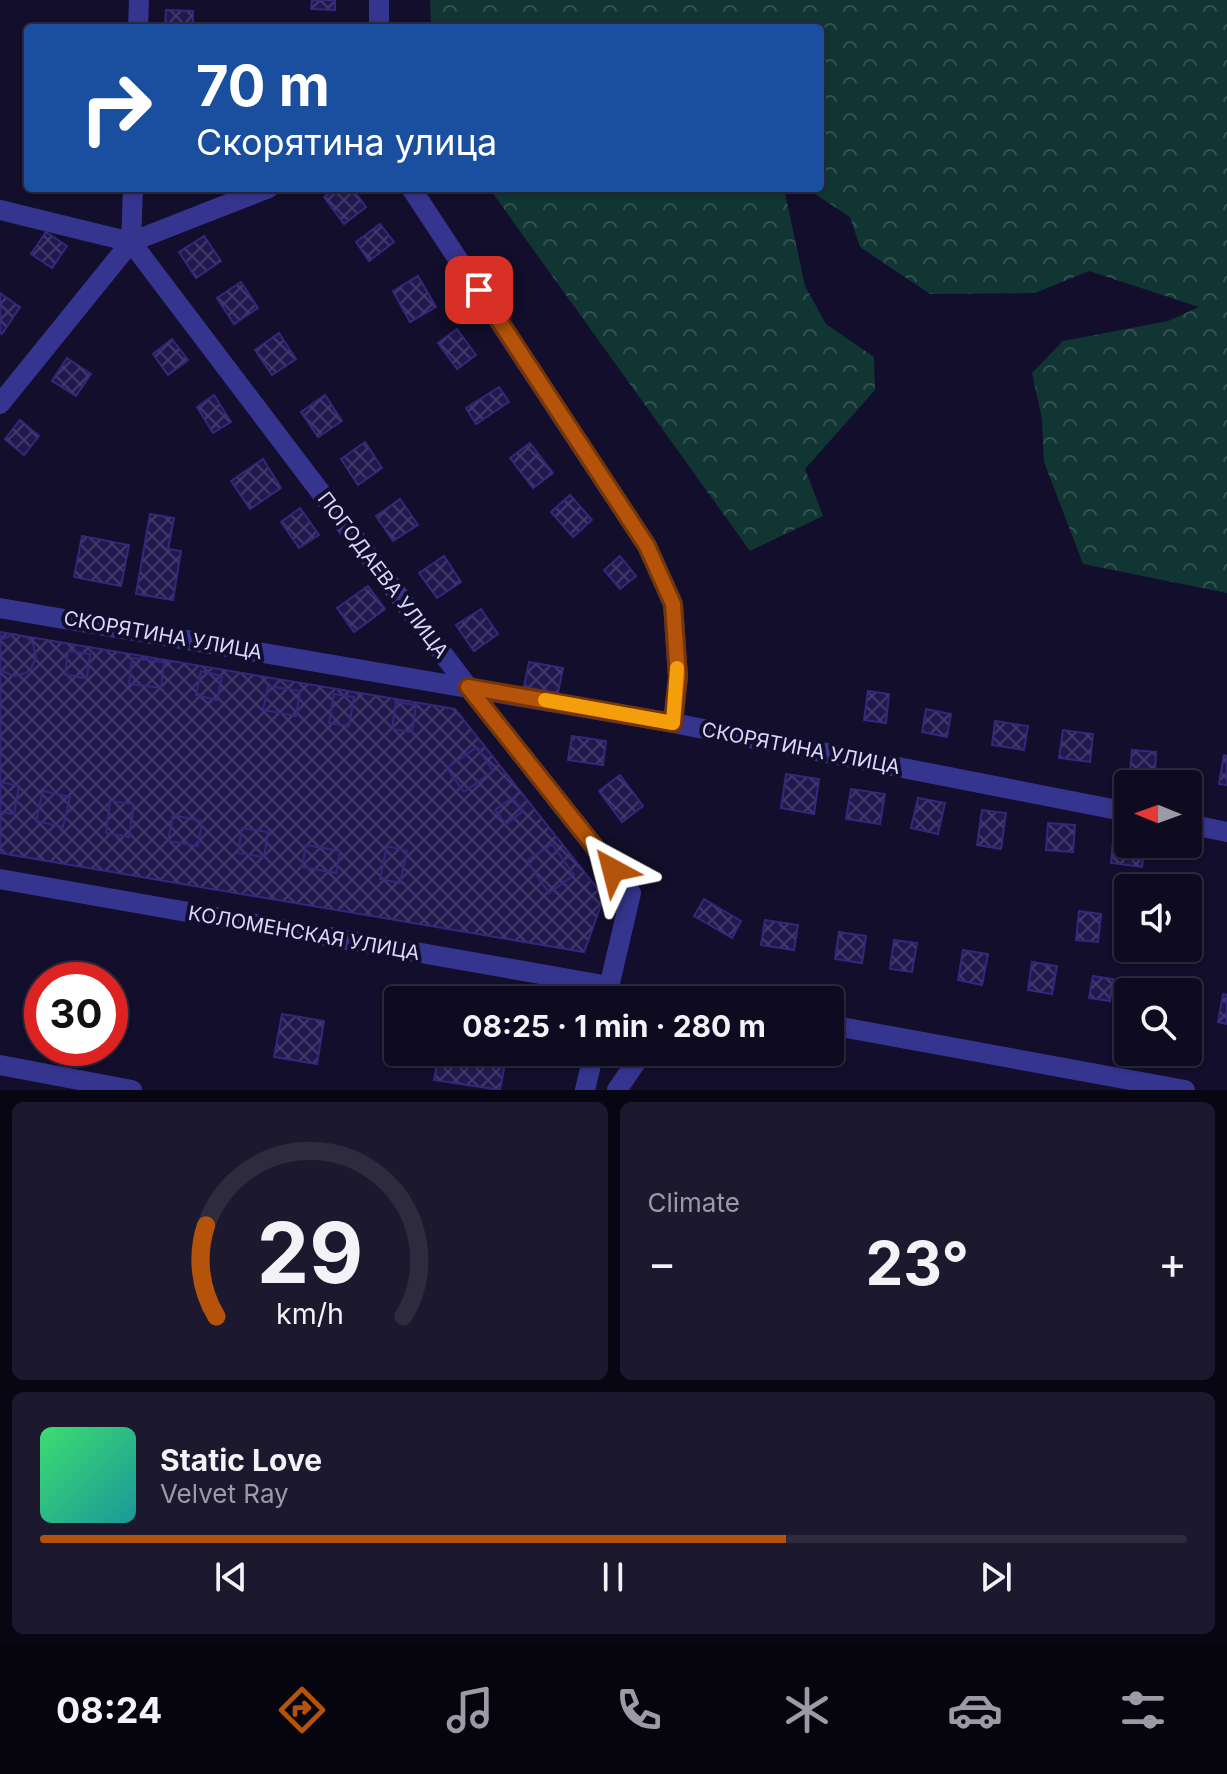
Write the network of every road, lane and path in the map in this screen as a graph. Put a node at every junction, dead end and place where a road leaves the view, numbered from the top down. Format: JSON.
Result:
{"nodes":[{"id":1,"x":139,"y":0,"type":"edge"},
{"id":2,"x":379,"y":0,"type":"edge"},
{"id":3,"x":138,"y":24,"type":"edge"},
{"id":4,"x":379,"y":24,"type":"edge"},
{"id":5,"x":133,"y":192,"type":"edge"},
{"id":6,"x":259,"y":192,"type":"edge"},
{"id":7,"x":414,"y":192,"type":"edge"},
{"id":8,"x":0,"y":210,"type":"edge"},
{"id":9,"x":131,"y":242,"type":"junction"},
{"id":10,"x":0,"y":404,"type":"edge"},
{"id":11,"x":0,"y":608,"type":"edge"},
{"id":12,"x":468,"y":687,"type":"junction"},
{"id":13,"x":673,"y":723,"type":"junction"},
{"id":14,"x":1114,"y":809,"type":"edge"},
{"id":15,"x":1202,"y":827,"type":"edge"},
{"id":16,"x":1227,"y":832,"type":"edge"},
{"id":17,"x":0,"y":879,"type":"edge"},
{"id":18,"x":570,"y":986,"type":"edge"},
{"id":19,"x":609,"y":986,"type":"edge"},
{"id":20,"x":844,"y":1028,"type":"edge"},
{"id":21,"x":0,"y":1065,"type":"edge"},
{"id":22,"x":591,"y":1066,"type":"edge"},
{"id":23,"x":633,"y":1066,"type":"edge"},
{"id":24,"x":132,"y":1090,"type":"edge"},
{"id":25,"x":585,"y":1090,"type":"edge"},
{"id":26,"x":617,"y":1090,"type":"edge"},
{"id":27,"x":1185,"y":1090,"type":"edge"}],
"edges":[{"from":1,"to":3,"type":"street"},
{"from":2,"to":4,"type":"street"},
{"from":5,"to":9,"type":"street"},
{"from":6,"to":9,"type":"street"},
{"from":7,"to":13,"type":"street"},
{"from":8,"to":9,"type":"street"},
{"from":9,"to":10,"type":"street"},
{"from":9,"to":12,"type":"street","name":"ПОГОДАЕВА УЛИЦА"},
{"from":11,"to":12,"type":"street","name":"СКОРЯТИНА УЛИЦА"},
{"from":12,"to":13,"type":"street","name":"СКОРЯТИНА УЛИЦА"},
{"from":12,"to":19,"type":"street","name":"ПОГОДАЕВА УЛИЦА"},
{"from":13,"to":14,"type":"street","name":"СКОРЯТИНА УЛИЦА"},
{"from":15,"to":16,"type":"street"},
{"from":17,"to":18,"type":"street","name":"КОЛОМЕНСКАЯ УЛИЦА"},
{"from":20,"to":27,"type":"street"},
{"from":21,"to":24,"type":"street"},
{"from":22,"to":25,"type":"street"},
{"from":23,"to":26,"type":"street"}]}
